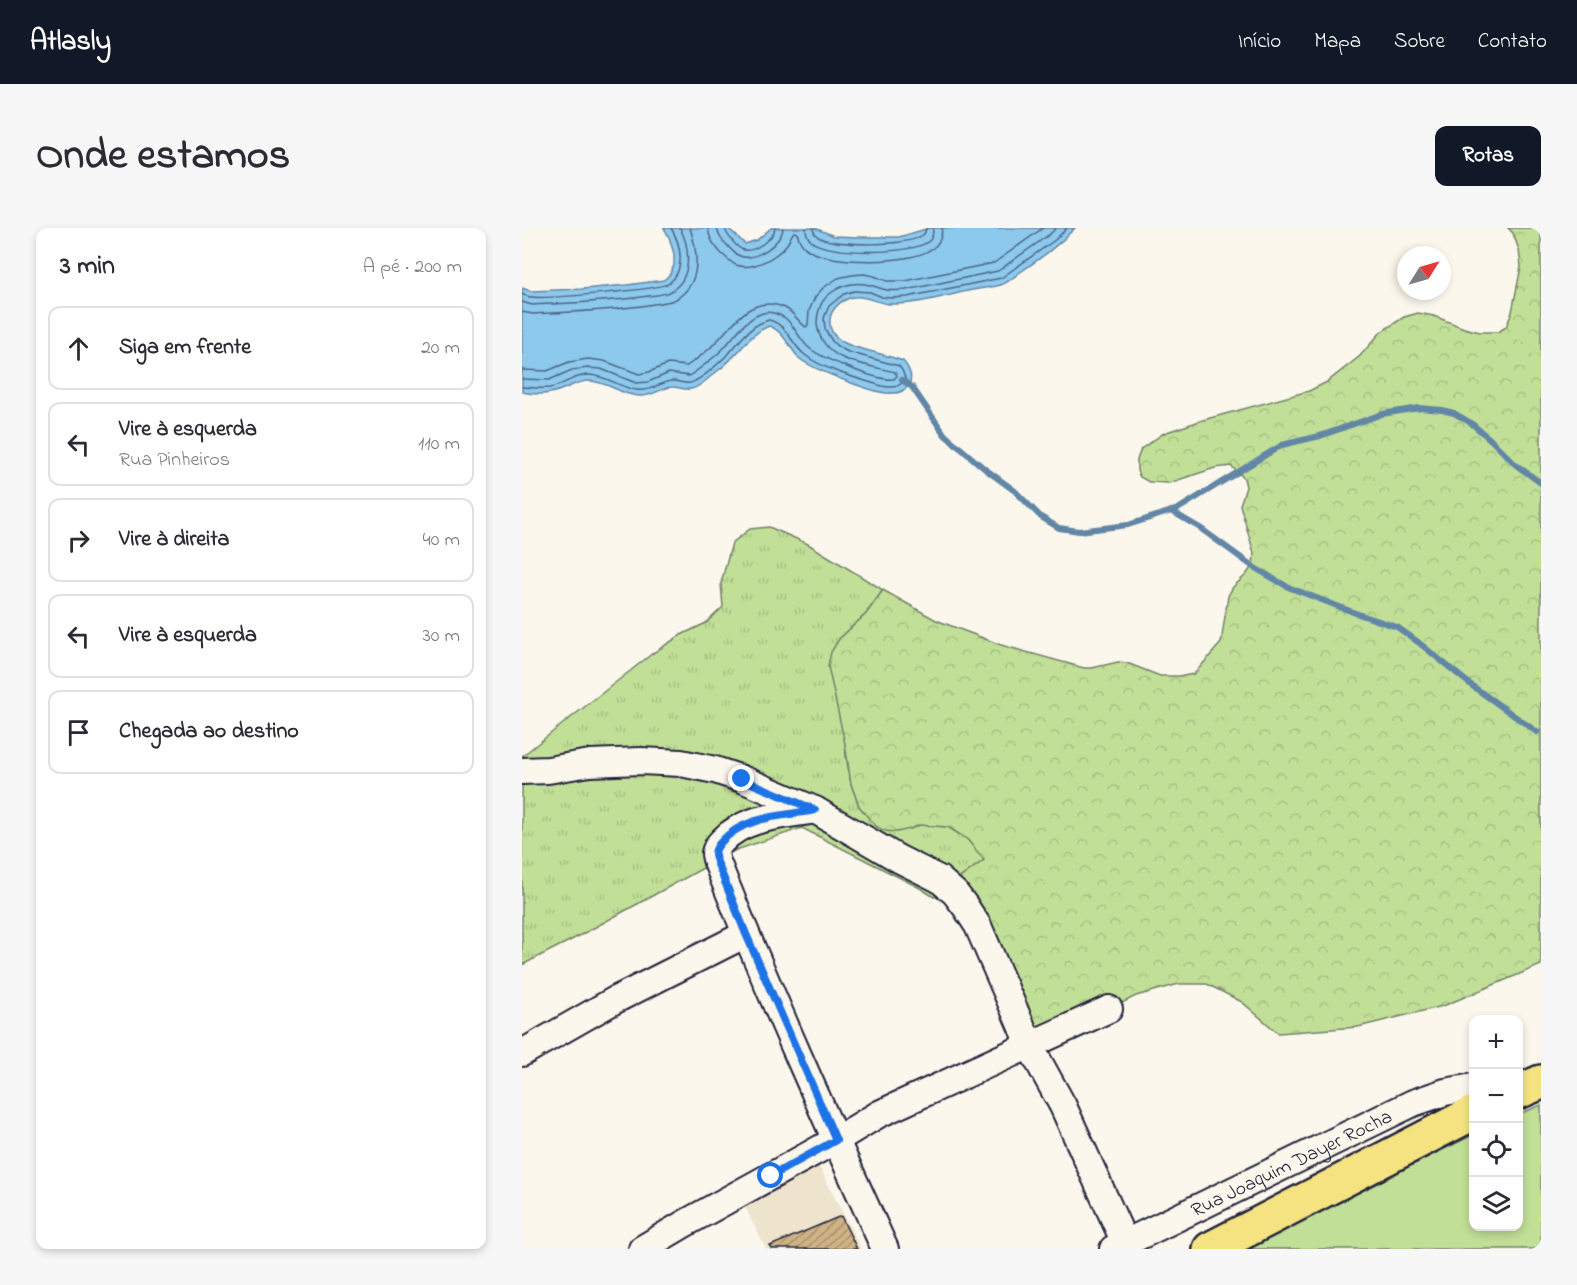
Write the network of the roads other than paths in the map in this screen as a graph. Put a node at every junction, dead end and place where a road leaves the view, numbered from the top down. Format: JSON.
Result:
{"nodes":[{"id":1,"x":522,"y":771,"type":"edge"},
{"id":2,"x":815,"y":810,"type":"junction"},
{"id":3,"x":746,"y":934,"type":"junction"},
{"id":4,"x":1108,"y":1009,"type":"dead end"},
{"id":5,"x":1030,"y":1046,"type":"junction"},
{"id":6,"x":522,"y":1053,"type":"edge"},
{"id":7,"x":1469,"y":1088,"type":"edge"},
{"id":8,"x":1469,"y":1115,"type":"edge"},
{"id":9,"x":836,"y":1140,"type":"junction"},
{"id":10,"x":1119,"y":1246,"type":"edge"},
{"id":11,"x":642,"y":1249,"type":"edge"},
{"id":12,"x":885,"y":1249,"type":"edge"},
{"id":13,"x":1210,"y":1249,"type":"edge"}],
"edges":[{"from":1,"to":2,"type":"street"},
{"from":2,"to":3,"type":"street"},
{"from":2,"to":5,"type":"street"},
{"from":3,"to":6,"type":"street"},
{"from":3,"to":9,"type":"street"},
{"from":4,"to":5,"type":"street"},
{"from":5,"to":9,"type":"street"},
{"from":5,"to":10,"type":"street"},
{"from":7,"to":10,"type":"street","name":"Rua Joaquim Dayer Rocha"},
{"from":8,"to":13,"type":"main road"},
{"from":9,"to":11,"type":"street"},
{"from":9,"to":12,"type":"street"}]}
